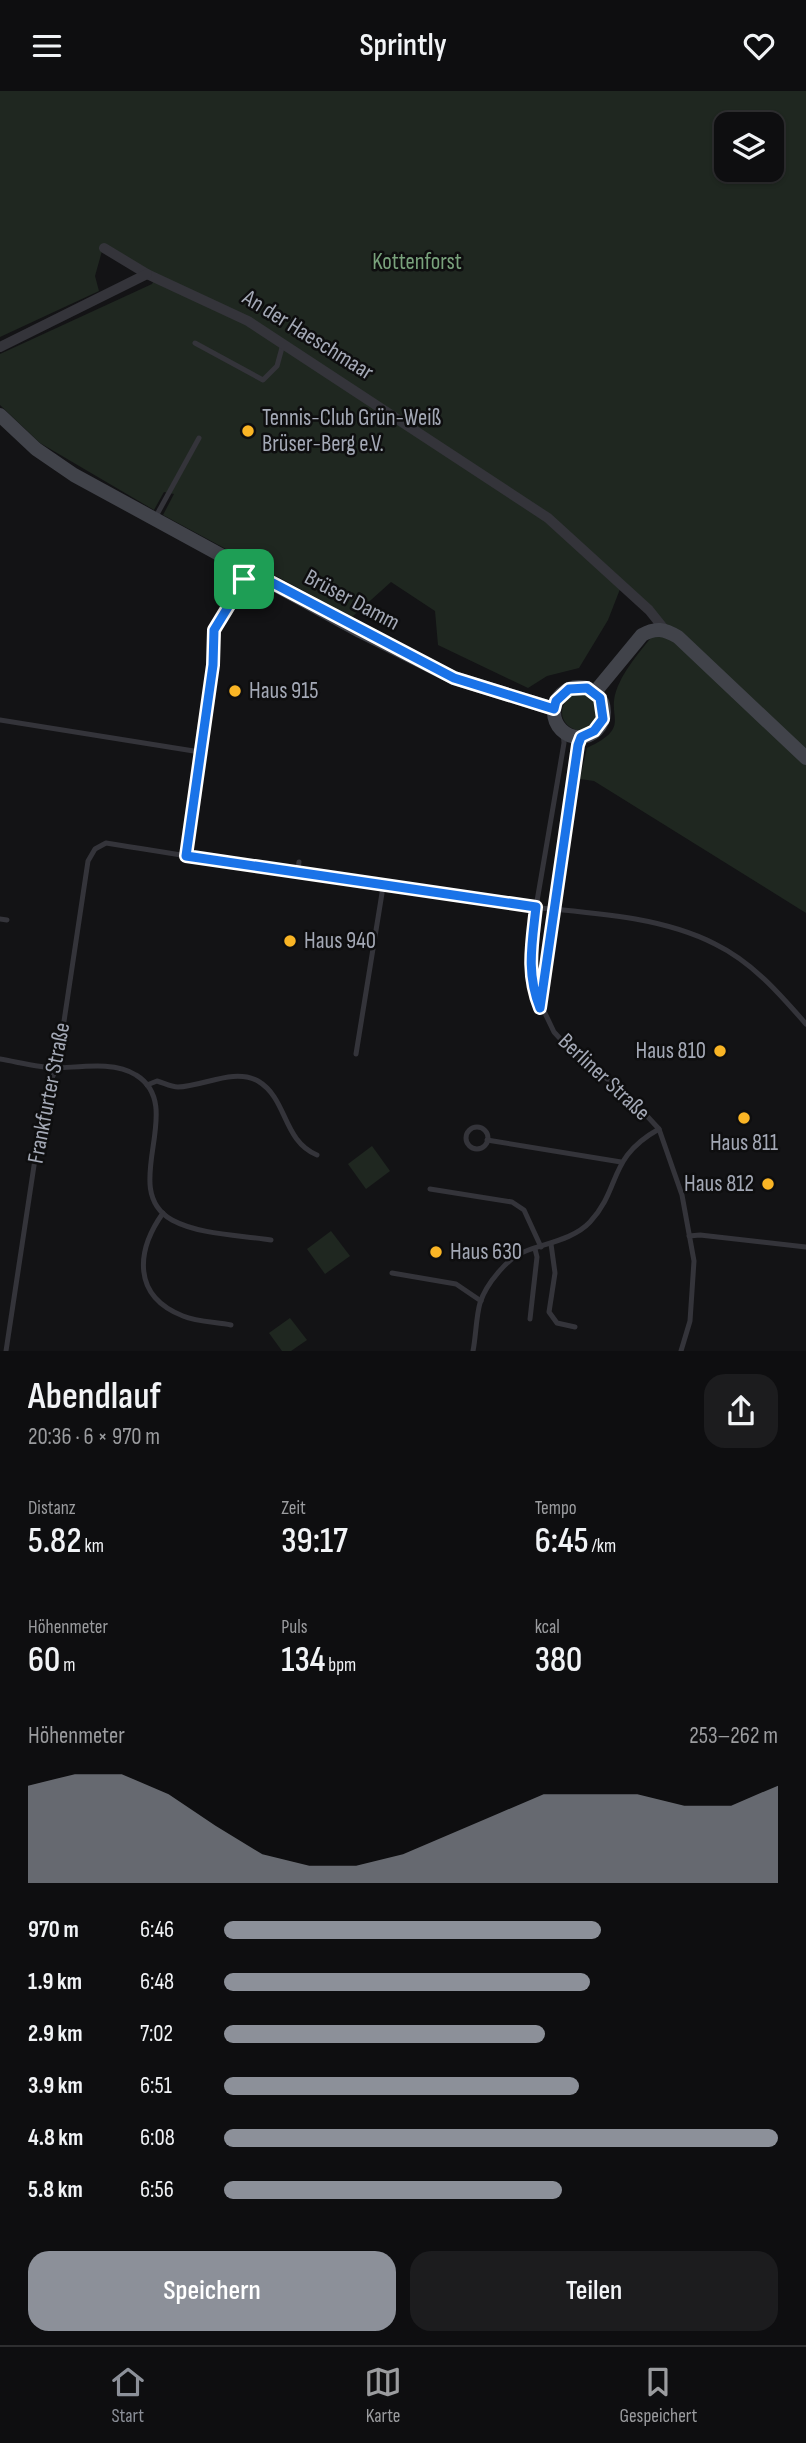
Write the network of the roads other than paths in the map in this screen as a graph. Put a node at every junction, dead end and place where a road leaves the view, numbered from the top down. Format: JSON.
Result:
{"nodes":[{"id":1,"x":104,"y":249,"type":"dead end"},
{"id":2,"x":147,"y":274,"type":"junction"},
{"id":3,"x":195,"y":343,"type":"dead end"},
{"id":4,"x":283,"y":344,"type":"junction"},
{"id":5,"x":0,"y":347,"type":"edge"},
{"id":6,"x":0,"y":415,"type":"edge"},
{"id":7,"x":199,"y":438,"type":"dead end"},
{"id":8,"x":155,"y":519,"type":"junction"},
{"id":9,"x":250,"y":571,"type":"junction"},
{"id":10,"x":665,"y":630,"type":"junction"},
{"id":11,"x":594,"y":692,"type":"junction"},
{"id":12,"x":554,"y":709,"type":"junction"},
{"id":13,"x":0,"y":720,"type":"edge"},
{"id":14,"x":563,"y":731,"type":"junction"},
{"id":15,"x":581,"y":737,"type":"junction"},
{"id":16,"x":200,"y":752,"type":"junction"},
{"id":17,"x":806,"y":758,"type":"edge"},
{"id":18,"x":560,"y":767,"type":"junction"},
{"id":19,"x":574,"y":769,"type":"junction"},
{"id":20,"x":550,"y":828,"type":"junction"},
{"id":21,"x":565,"y":830,"type":"junction"},
{"id":22,"x":186,"y":856,"type":"junction"},
{"id":23,"x":299,"y":862,"type":"dead end"},
{"id":24,"x":298,"y":874,"type":"junction"},
{"id":25,"x":383,"y":887,"type":"junction"},
{"id":26,"x":536,"y":907,"type":"junction"},
{"id":27,"x":554,"y":909,"type":"junction"},
{"id":28,"x":540,"y":1008,"type":"junction"},
{"id":29,"x":806,"y":1024,"type":"edge"},
{"id":30,"x":356,"y":1054,"type":"dead end"},
{"id":31,"x":0,"y":1059,"type":"edge"},
{"id":32,"x":57,"y":1068,"type":"junction"},
{"id":33,"x":147,"y":1085,"type":"junction"},
{"id":34,"x":659,"y":1129,"type":"junction"},
{"id":35,"x":487,"y":1140,"type":"junction"},
{"id":36,"x":317,"y":1155,"type":"dead end"},
{"id":37,"x":621,"y":1162,"type":"junction"},
{"id":38,"x":430,"y":1189,"type":"dead end"},
{"id":39,"x":163,"y":1213,"type":"junction"},
{"id":40,"x":689,"y":1236,"type":"junction"},
{"id":41,"x":271,"y":1240,"type":"dead end"},
{"id":42,"x":551,"y":1244,"type":"junction"},
{"id":43,"x":806,"y":1247,"type":"edge"},
{"id":44,"x":538,"y":1248,"type":"junction"},
{"id":45,"x":392,"y":1273,"type":"dead end"},
{"id":46,"x":481,"y":1301,"type":"junction"},
{"id":47,"x":530,"y":1319,"type":"dead end"},
{"id":48,"x":231,"y":1325,"type":"dead end"},
{"id":49,"x":575,"y":1327,"type":"dead end"},
{"id":50,"x":6,"y":1351,"type":"edge"},
{"id":51,"x":473,"y":1351,"type":"edge"},
{"id":52,"x":681,"y":1351,"type":"edge"}],
"edges":[{"from":1,"to":2,"type":"street","name":"An der Haeschmaar"},
{"from":2,"to":4,"type":"street","name":"An der Haeschmaar"},
{"from":2,"to":5,"type":"street"},
{"from":3,"to":4,"type":"lane"},
{"from":4,"to":10,"type":"street","name":"An der Haeschmaar"},
{"from":6,"to":8,"type":"street","name":"Brüser Damm"},
{"from":7,"to":8,"type":"lane"},
{"from":8,"to":9,"type":"street","name":"Brüser Damm"},
{"from":9,"to":12,"type":"street","name":"Brüser Damm"},
{"from":9,"to":16,"type":"lane"},
{"from":10,"to":11,"type":"street"},
{"from":10,"to":17,"type":"street","name":"An der Haeschmaar"},
{"from":11,"to":12,"type":"street"},
{"from":11,"to":15,"type":"street"},
{"from":12,"to":14,"type":"street"},
{"from":13,"to":16,"type":"lane"},
{"from":14,"to":15,"type":"street"},
{"from":14,"to":18,"type":"lane","name":"Berliner Straße"},
{"from":15,"to":19,"type":"lane"},
{"from":16,"to":22,"type":"lane"},
{"from":18,"to":19,"type":"lane"},
{"from":18,"to":20,"type":"lane","name":"Berliner Straße"},
{"from":19,"to":21,"type":"lane"},
{"from":20,"to":21,"type":"lane"},
{"from":20,"to":26,"type":"lane","name":"Berliner Straße"},
{"from":21,"to":27,"type":"lane"},
{"from":22,"to":24,"type":"lane"},
{"from":22,"to":32,"type":"lane","name":"Frankfurter Straße"},
{"from":23,"to":24,"type":"lane"},
{"from":24,"to":25,"type":"lane"},
{"from":25,"to":26,"type":"lane"},
{"from":25,"to":30,"type":"lane"},
{"from":26,"to":27,"type":"lane"},
{"from":26,"to":28,"type":"lane","name":"Berliner Straße"},
{"from":27,"to":28,"type":"lane"},
{"from":27,"to":29,"type":"lane"},
{"from":28,"to":34,"type":"lane","name":"Berliner Straße"},
{"from":31,"to":32,"type":"lane"},
{"from":32,"to":33,"type":"lane"},
{"from":32,"to":50,"type":"lane","name":"Frankfurter Straße"},
{"from":33,"to":36,"type":"lane"},
{"from":33,"to":39,"type":"lane"},
{"from":34,"to":37,"type":"lane"},
{"from":34,"to":40,"type":"lane","name":"Berliner Straße"},
{"from":35,"to":35,"type":"lane"},
{"from":35,"to":37,"type":"lane"},
{"from":37,"to":42,"type":"lane"},
{"from":38,"to":44,"type":"lane"},
{"from":39,"to":41,"type":"lane"},
{"from":39,"to":48,"type":"lane"},
{"from":40,"to":43,"type":"lane"},
{"from":40,"to":52,"type":"lane","name":"Berliner Straße"},
{"from":42,"to":44,"type":"lane"},
{"from":42,"to":49,"type":"lane"},
{"from":44,"to":46,"type":"lane"},
{"from":44,"to":47,"type":"lane"},
{"from":45,"to":46,"type":"lane"},
{"from":46,"to":51,"type":"lane"}]}
